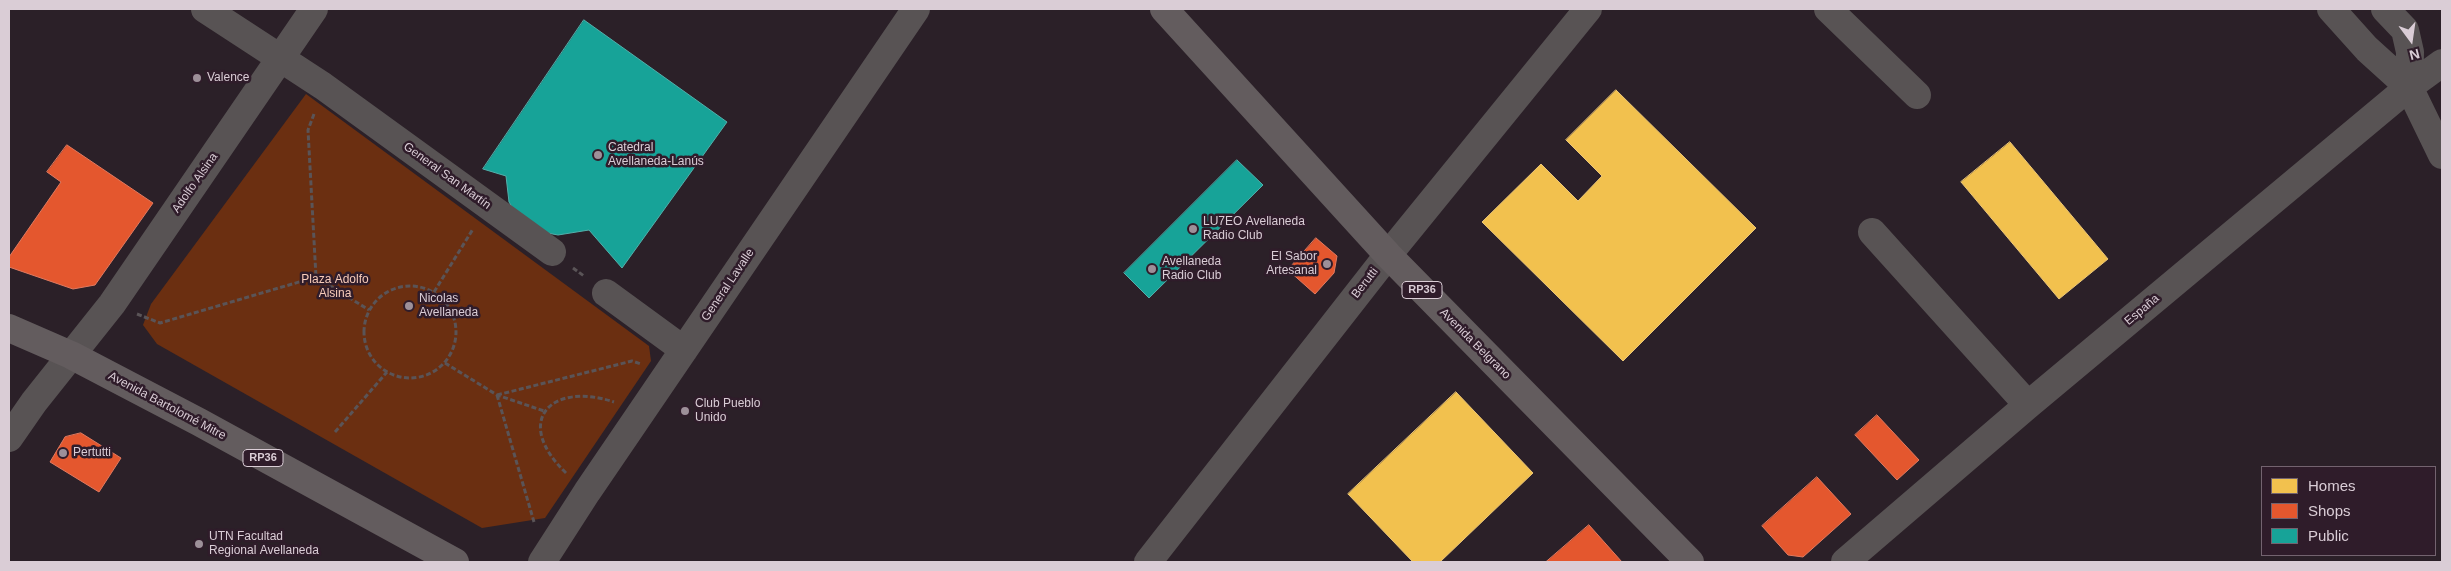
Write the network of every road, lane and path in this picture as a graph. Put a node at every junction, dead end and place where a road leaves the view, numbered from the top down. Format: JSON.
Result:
{"nodes":[{"id":1,"x":205,"y":9,"type":"edge"},
{"id":2,"x":314,"y":9,"type":"edge"},
{"id":3,"x":916,"y":9,"type":"edge"},
{"id":4,"x":1164,"y":9,"type":"edge"},
{"id":5,"x":1588,"y":9,"type":"edge"},
{"id":6,"x":1828,"y":9,"type":"edge"},
{"id":7,"x":2331,"y":9,"type":"edge"},
{"id":8,"x":2385,"y":9,"type":"edge"},
{"id":9,"x":280,"y":59,"type":"junction"},
{"id":10,"x":2442,"y":64,"type":"edge"},
{"id":11,"x":323,"y":86,"type":"junction"},
{"id":12,"x":2409,"y":87,"type":"junction"},
{"id":13,"x":1917,"y":95,"type":"dead end"},
{"id":14,"x":2442,"y":155,"type":"edge"},
{"id":15,"x":488,"y":206,"type":"junction"},
{"id":16,"x":1872,"y":232,"type":"dead end"},
{"id":17,"x":552,"y":252,"type":"joint"},
{"id":18,"x":1388,"y":255,"type":"junction"},
{"id":19,"x":316,"y":277,"type":"junction"},
{"id":20,"x":434,"y":292,"type":"junction"},
{"id":21,"x":606,"y":294,"type":"joint"},
{"id":22,"x":112,"y":304,"type":"junction"},
{"id":23,"x":369,"y":310,"type":"junction"},
{"id":24,"x":9,"y":328,"type":"edge"},
{"id":25,"x":684,"y":350,"type":"junction"},
{"id":26,"x":71,"y":355,"type":"junction"},
{"id":27,"x":445,"y":362,"type":"junction"},
{"id":28,"x":387,"y":372,"type":"junction"},
{"id":29,"x":668,"y":372,"type":"junction"},
{"id":30,"x":498,"y":395,"type":"junction"},
{"id":31,"x":2028,"y":405,"type":"junction"},
{"id":32,"x":544,"y":411,"type":"junction"},
{"id":33,"x":639,"y":415,"type":"junction"},
{"id":34,"x":334,"y":432,"type":"dead end"},
{"id":35,"x":9,"y":438,"type":"edge"},
{"id":36,"x":587,"y":492,"type":"junction"},
{"id":37,"x":548,"y":551,"type":"edge"},
{"id":38,"x":454,"y":562,"type":"edge"},
{"id":39,"x":1148,"y":562,"type":"edge"},
{"id":40,"x":1690,"y":562,"type":"edge"},
{"id":41,"x":1845,"y":562,"type":"edge"}],
"edges":[{"from":1,"to":9,"type":"street","name":"General San Martín"},
{"from":2,"to":9,"type":"street","name":"Adolfo Alsina"},
{"from":3,"to":25,"type":"street","name":"General Lavalle"},
{"from":4,"to":18,"type":"main road","name":"Avenida Belgrano","number":"RP36"},
{"from":5,"to":18,"type":"street","name":"Berutti"},
{"from":6,"to":13,"type":"street"},
{"from":7,"to":12,"type":"street"},
{"from":8,"to":12,"type":"street"},
{"from":9,"to":11,"type":"street","name":"General San Martín"},
{"from":9,"to":22,"type":"street","name":"Adolfo Alsina"},
{"from":10,"to":12,"type":"street","name":"España"},
{"from":11,"to":15,"type":"street","name":"General San Martín"},
{"from":11,"to":19,"type":"path"},
{"from":12,"to":14,"type":"street"},
{"from":12,"to":31,"type":"street","name":"España"},
{"from":15,"to":17,"type":"street","name":"General San Martín"},
{"from":15,"to":20,"type":"path"},
{"from":16,"to":31,"type":"street"},
{"from":17,"to":21,"type":"path"},
{"from":18,"to":39,"type":"street","name":"Berutti"},
{"from":18,"to":40,"type":"main road","name":"Avenida Belgrano","number":"RP36"},
{"from":19,"to":22,"type":"path"},
{"from":19,"to":23,"type":"path"},
{"from":20,"to":23,"type":"path"},
{"from":20,"to":27,"type":"path"},
{"from":21,"to":25,"type":"street"},
{"from":22,"to":26,"type":"street","name":"Adolfo Alsina"},
{"from":23,"to":28,"type":"path"},
{"from":24,"to":26,"type":"main road","name":"Avenida Bartolomé Mitre","number":"RP36"},
{"from":25,"to":29,"type":"street","name":"General Lavalle"},
{"from":26,"to":35,"type":"street","name":"Adolfo Alsina"},
{"from":26,"to":38,"type":"main road","name":"Avenida Bartolomé Mitre","number":"RP36"},
{"from":27,"to":28,"type":"path"},
{"from":27,"to":30,"type":"path"},
{"from":28,"to":34,"type":"path"},
{"from":29,"to":30,"type":"path"},
{"from":29,"to":33,"type":"street","name":"General Lavalle"},
{"from":30,"to":32,"type":"path"},
{"from":30,"to":37,"type":"path"},
{"from":31,"to":41,"type":"street","name":"España"},
{"from":32,"to":33,"type":"path"},
{"from":32,"to":36,"type":"path"},
{"from":33,"to":36,"type":"street","name":"General Lavalle"},
{"from":36,"to":37,"type":"street","name":"General Lavalle"}]}
